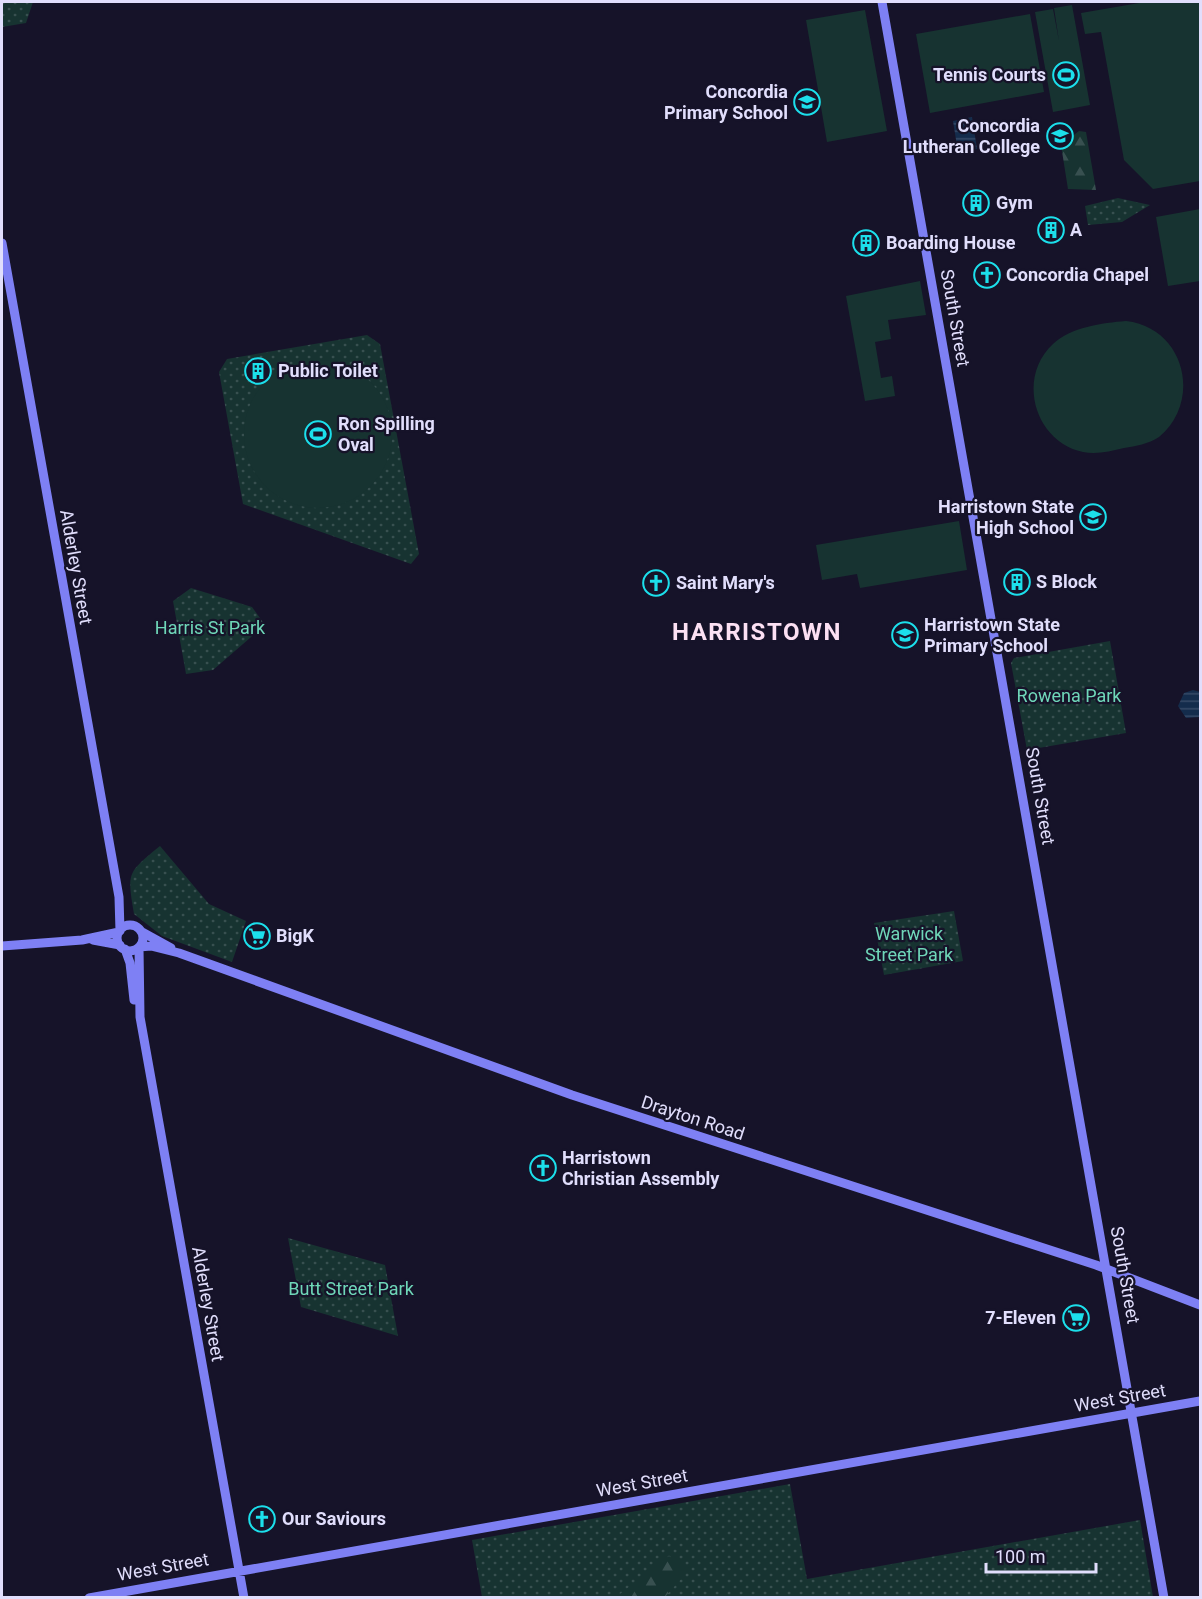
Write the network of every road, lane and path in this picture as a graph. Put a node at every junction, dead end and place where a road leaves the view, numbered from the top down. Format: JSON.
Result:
{"nodes":[{"id":1,"x":882,"y":2,"type":"edge"},
{"id":2,"x":2,"y":243,"type":"edge"},
{"id":3,"x":119,"y":897,"type":"junction"},
{"id":4,"x":139,"y":929,"type":"junction"},
{"id":5,"x":119,"y":931,"type":"junction"},
{"id":6,"x":82,"y":940,"type":"junction"},
{"id":7,"x":2,"y":946,"type":"edge"},
{"id":8,"x":123,"y":947,"type":"junction"},
{"id":9,"x":139,"y":947,"type":"junction"},
{"id":10,"x":179,"y":953,"type":"junction"},
{"id":11,"x":140,"y":1017,"type":"junction"},
{"id":12,"x":1108,"y":1269,"type":"junction"},
{"id":13,"x":1200,"y":1305,"type":"edge"},
{"id":14,"x":1200,"y":1401,"type":"edge"},
{"id":15,"x":1132,"y":1412,"type":"junction"},
{"id":16,"x":239,"y":1570,"type":"junction"},
{"id":17,"x":89,"y":1598,"type":"edge"},
{"id":18,"x":244,"y":1598,"type":"edge"},
{"id":19,"x":1164,"y":1598,"type":"edge"}],
"edges":[{"from":1,"to":12,"type":"street","name":"South Street"},
{"from":2,"to":3,"type":"street","name":"Alderley Street"},
{"from":3,"to":4,"type":"street","name":"Alderley Street"},
{"from":3,"to":5,"type":"street","name":"Alderley Street"},
{"from":4,"to":5,"type":"street"},
{"from":4,"to":9,"type":"street"},
{"from":4,"to":10,"type":"street","name":"Drayton Road"},
{"from":5,"to":6,"type":"street"},
{"from":5,"to":8,"type":"street"},
{"from":6,"to":7,"type":"street"},
{"from":6,"to":8,"type":"street"},
{"from":8,"to":9,"type":"street"},
{"from":8,"to":11,"type":"street","name":"Alderley Street"},
{"from":9,"to":10,"type":"street","name":"Drayton Road"},
{"from":9,"to":11,"type":"street","name":"Alderley Street"},
{"from":10,"to":12,"type":"street","name":"Drayton Road"},
{"from":11,"to":16,"type":"street","name":"Alderley Street"},
{"from":12,"to":13,"type":"street","name":"Drayton Road"},
{"from":12,"to":15,"type":"street","name":"South Street"},
{"from":14,"to":15,"type":"street","name":"West Street"},
{"from":15,"to":16,"type":"street","name":"West Street"},
{"from":15,"to":19,"type":"street","name":"South Street"},
{"from":16,"to":17,"type":"street","name":"West Street"},
{"from":16,"to":18,"type":"street","name":"Alderley Street"}]}
